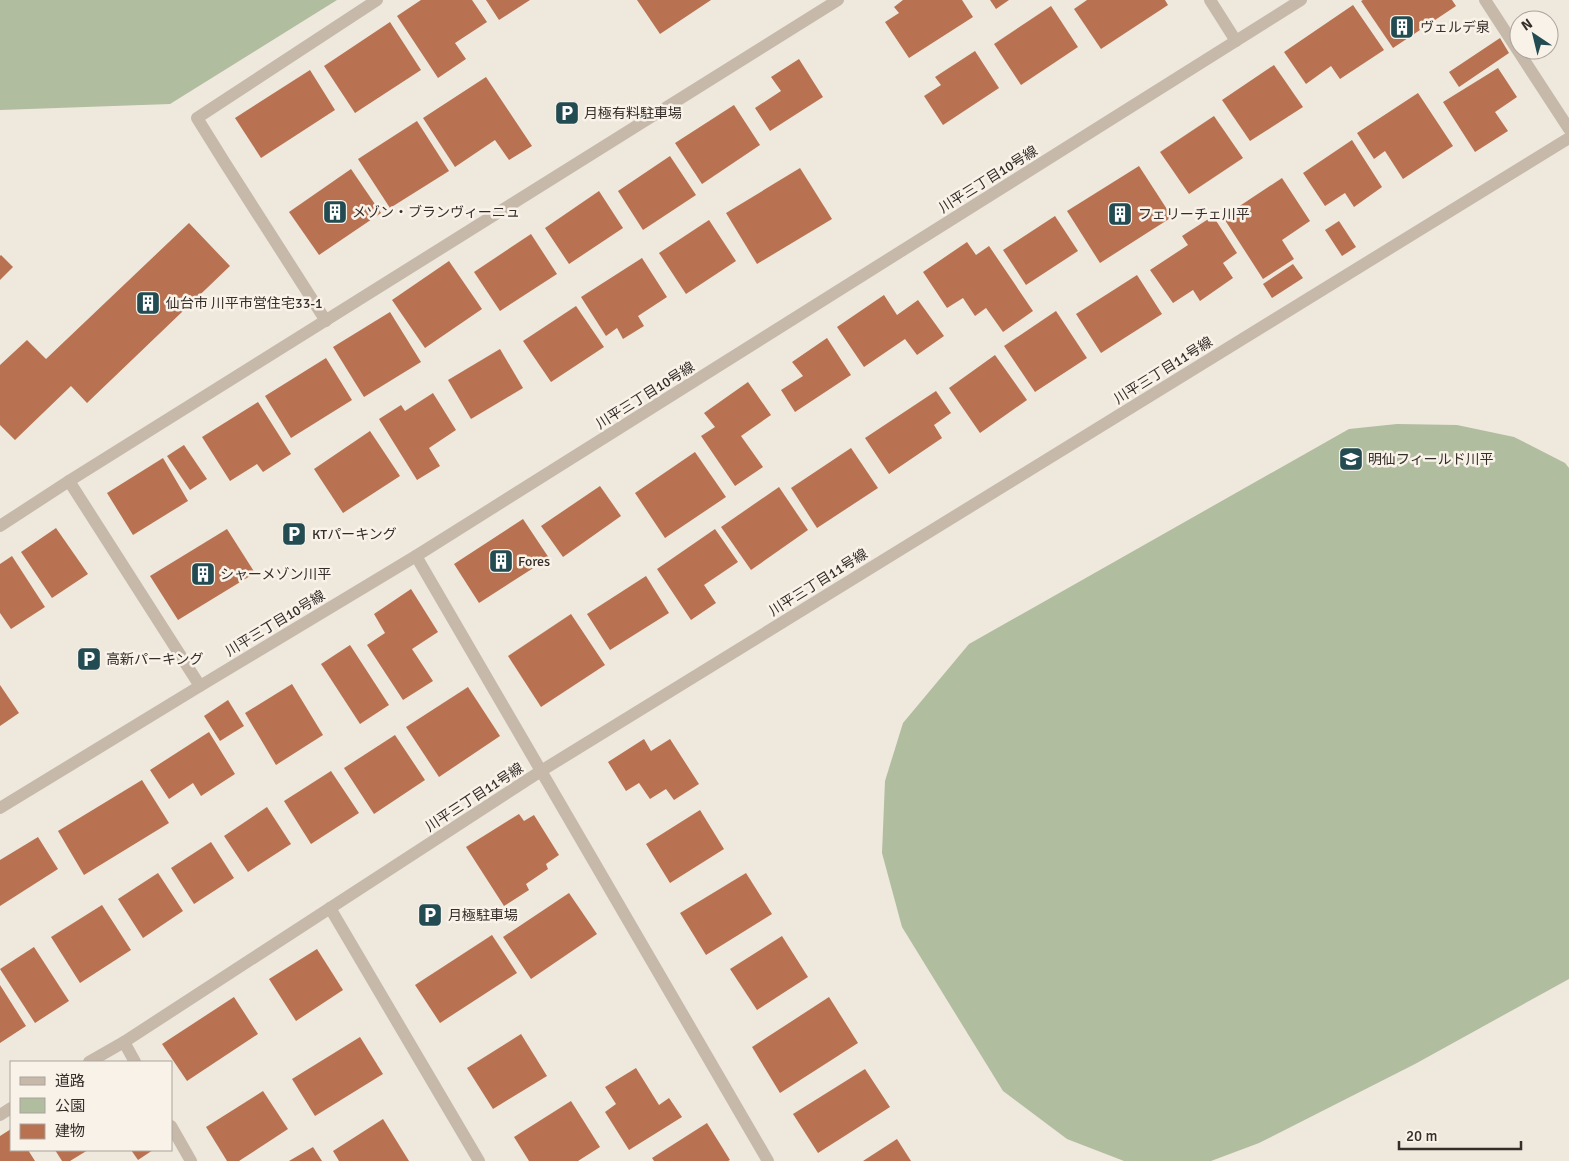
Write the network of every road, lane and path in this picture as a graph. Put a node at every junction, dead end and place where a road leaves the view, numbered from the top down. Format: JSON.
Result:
{"nodes":[{"id":1,"x":377,"y":0,"type":"edge"},
{"id":2,"x":838,"y":0,"type":"edge"},
{"id":3,"x":1210,"y":0,"type":"edge"},
{"id":4,"x":1301,"y":0,"type":"edge"},
{"id":5,"x":1485,"y":0,"type":"edge"},
{"id":6,"x":1236,"y":41,"type":"junction"},
{"id":7,"x":1569,"y":129,"type":"edge"},
{"id":8,"x":1569,"y":138,"type":"edge"},
{"id":9,"x":326,"y":321,"type":"junction"},
{"id":10,"x":70,"y":481,"type":"junction"},
{"id":11,"x":0,"y":526,"type":"edge"},
{"id":12,"x":416,"y":556,"type":"junction"},
{"id":13,"x":200,"y":686,"type":"junction"},
{"id":14,"x":541,"y":771,"type":"junction"},
{"id":15,"x":0,"y":808,"type":"edge"},
{"id":16,"x":330,"y":908,"type":"junction"},
{"id":17,"x":124,"y":1042,"type":"junction"},
{"id":18,"x":91,"y":1061,"type":"edge"},
{"id":19,"x":135,"y":1061,"type":"edge"},
{"id":20,"x":172,"y":1128,"type":"edge"},
{"id":21,"x":191,"y":1161,"type":"edge"},
{"id":22,"x":479,"y":1161,"type":"edge"},
{"id":23,"x":768,"y":1161,"type":"edge"}],
"edges":[{"from":1,"to":9,"type":"street"},
{"from":2,"to":9,"type":"street"},
{"from":3,"to":6,"type":"street"},
{"from":4,"to":6,"type":"street","name":"川平三丁目10号線"},
{"from":5,"to":7,"type":"street"},
{"from":6,"to":12,"type":"street","name":"川平三丁目10号線"},
{"from":8,"to":14,"type":"street","name":"川平三丁目11号線"},
{"from":9,"to":10,"type":"street"},
{"from":10,"to":11,"type":"street"},
{"from":10,"to":13,"type":"street"},
{"from":12,"to":13,"type":"street","name":"川平三丁目10号線"},
{"from":12,"to":14,"type":"street"},
{"from":13,"to":15,"type":"street","name":"川平三丁目10号線"},
{"from":14,"to":16,"type":"street","name":"川平三丁目11号線"},
{"from":14,"to":23,"type":"street"},
{"from":16,"to":17,"type":"street","name":"川平三丁目11号線"},
{"from":16,"to":22,"type":"street"},
{"from":17,"to":18,"type":"street","name":"川平三丁目11号線"},
{"from":17,"to":19,"type":"street"},
{"from":20,"to":21,"type":"street"}]}
